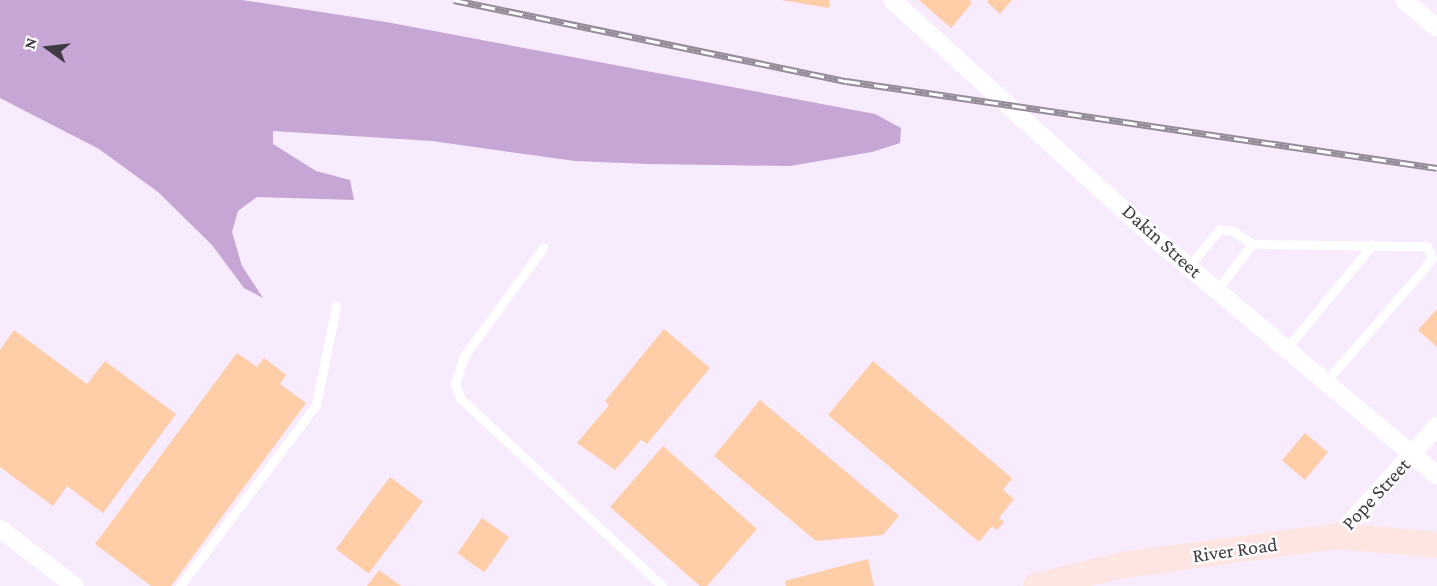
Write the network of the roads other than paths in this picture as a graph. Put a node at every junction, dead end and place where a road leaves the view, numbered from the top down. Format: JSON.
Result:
{"nodes":[{"id":1,"x":892,"y":0,"type":"edge"},
{"id":2,"x":1404,"y":0,"type":"edge"},
{"id":3,"x":1437,"y":28,"type":"edge"},
{"id":4,"x":1252,"y":244,"type":"junction"},
{"id":5,"x":1372,"y":245,"type":"junction"},
{"id":6,"x":1434,"y":247,"type":"edge"},
{"id":7,"x":543,"y":248,"type":"dead end"},
{"id":8,"x":1189,"y":266,"type":"junction"},
{"id":9,"x":1217,"y":290,"type":"junction"},
{"id":10,"x":336,"y":306,"type":"dead end"},
{"id":11,"x":1287,"y":348,"type":"junction"},
{"id":12,"x":1326,"y":381,"type":"junction"},
{"id":13,"x":1437,"y":426,"type":"edge"},
{"id":14,"x":1413,"y":454,"type":"junction"},
{"id":15,"x":1437,"y":475,"type":"edge"},
{"id":16,"x":0,"y":530,"type":"edge"},
{"id":17,"x":1338,"y":536,"type":"junction"},
{"id":18,"x":1437,"y":545,"type":"edge"},
{"id":19,"x":75,"y":586,"type":"edge"},
{"id":20,"x":180,"y":586,"type":"edge"},
{"id":21,"x":662,"y":586,"type":"edge"},
{"id":22,"x":1036,"y":586,"type":"edge"}],
"edges":[{"from":1,"to":8,"type":"street","name":"Dakin Street"},
{"from":2,"to":3,"type":"street"},
{"from":4,"to":5,"type":"lane"},
{"from":4,"to":8,"type":"lane"},
{"from":4,"to":9,"type":"lane"},
{"from":5,"to":6,"type":"lane"},
{"from":5,"to":11,"type":"lane"},
{"from":6,"to":12,"type":"lane"},
{"from":7,"to":21,"type":"lane"},
{"from":8,"to":9,"type":"street","name":"Dakin Street"},
{"from":9,"to":11,"type":"street","name":"Dakin Street"},
{"from":10,"to":20,"type":"lane"},
{"from":11,"to":12,"type":"street","name":"Dakin Street"},
{"from":12,"to":14,"type":"street","name":"Dakin Street"},
{"from":13,"to":14,"type":"street","name":"Pope Street"},
{"from":14,"to":15,"type":"street","name":"Dakin Street"},
{"from":14,"to":17,"type":"street","name":"Pope Street"},
{"from":16,"to":19,"type":"street"},
{"from":17,"to":18,"type":"main road","name":"River Road"},
{"from":17,"to":22,"type":"main road","name":"River Road"}]}
